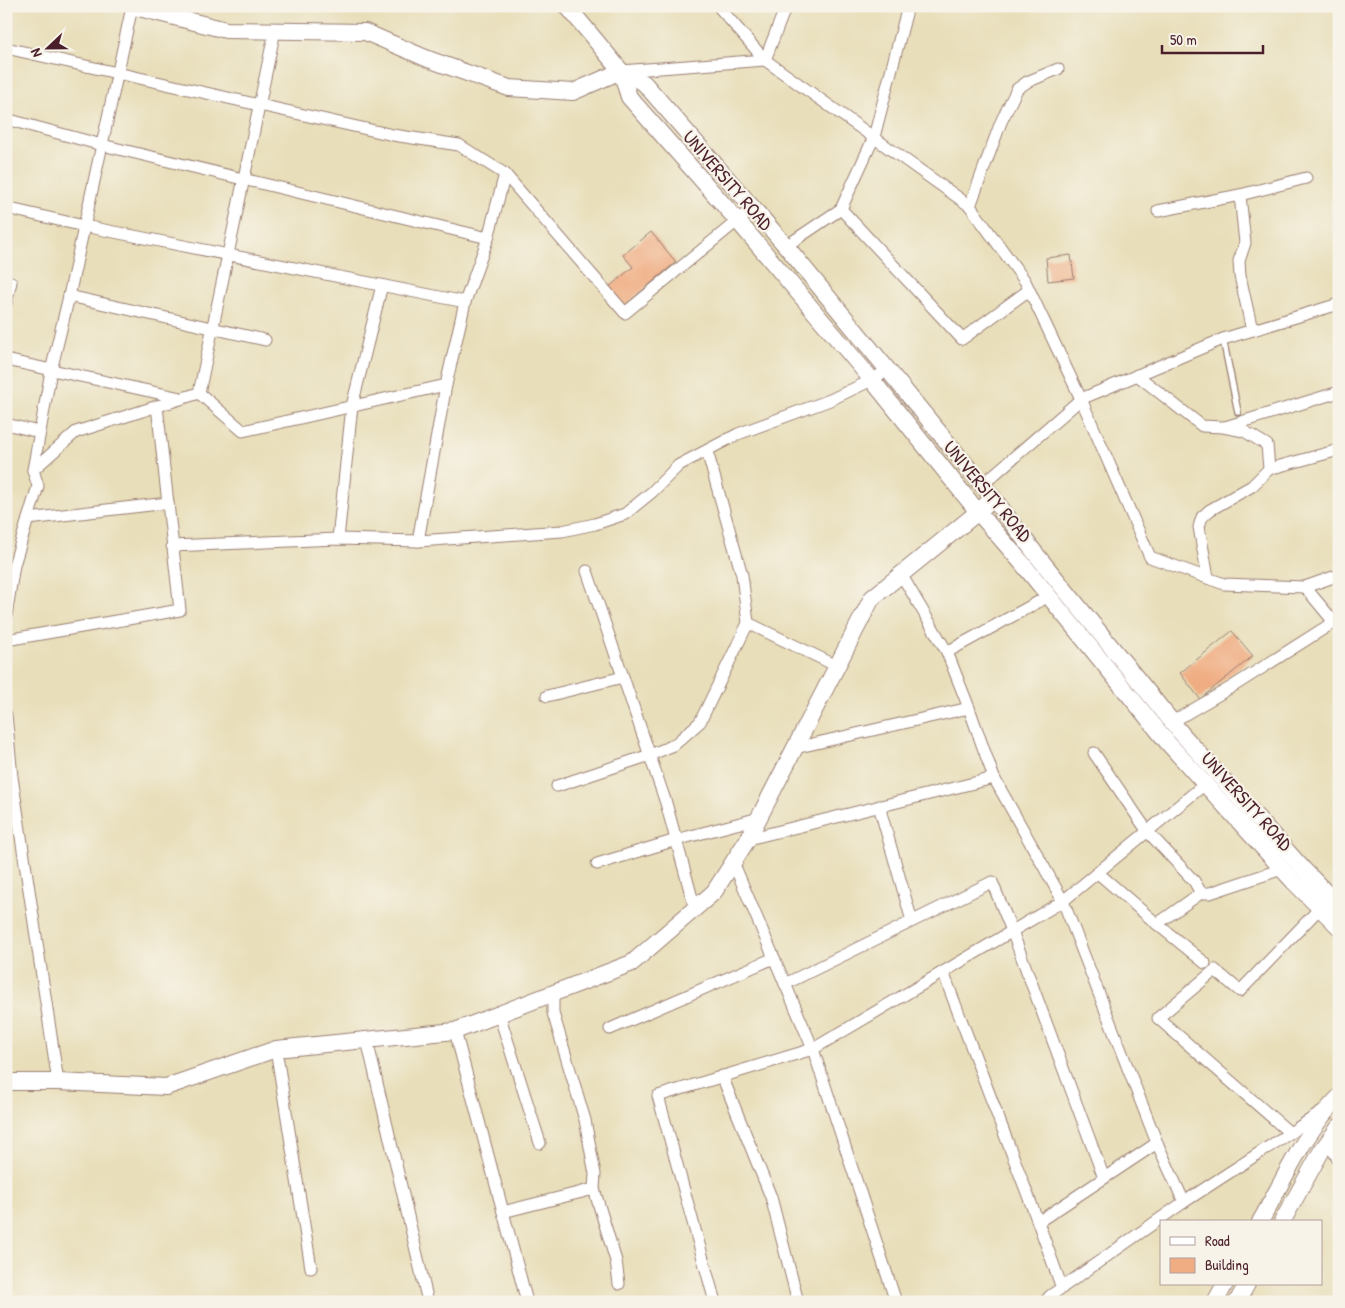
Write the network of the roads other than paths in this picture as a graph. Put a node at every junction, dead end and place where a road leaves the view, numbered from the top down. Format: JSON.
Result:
{"nodes":[{"id":1,"x":131,"y":6,"type":"edge"},
{"id":2,"x":567,"y":6,"type":"edge"},
{"id":3,"x":718,"y":6,"type":"edge"},
{"id":4,"x":786,"y":6,"type":"edge"},
{"id":5,"x":908,"y":6,"type":"edge"},
{"id":6,"x":275,"y":30,"type":"junction"},
{"id":7,"x":6,"y":48,"type":"edge"},
{"id":8,"x":765,"y":60,"type":"junction"},
{"id":9,"x":1058,"y":69,"type":"dead end"},
{"id":10,"x":621,"y":71,"type":"junction"},
{"id":11,"x":118,"y":74,"type":"junction"},
{"id":12,"x":259,"y":105,"type":"junction"},
{"id":13,"x":6,"y":119,"type":"edge"},
{"id":14,"x":874,"y":138,"type":"junction"},
{"id":15,"x":102,"y":145,"type":"junction"},
{"id":16,"x":505,"y":174,"type":"junction"},
{"id":17,"x":1306,"y":178,"type":"dead end"},
{"id":18,"x":244,"y":179,"type":"junction"},
{"id":19,"x":1240,"y":195,"type":"junction"},
{"id":20,"x":970,"y":206,"type":"junction"},
{"id":21,"x":6,"y":208,"type":"edge"},
{"id":22,"x":753,"y":208,"type":"junction"},
{"id":23,"x":842,"y":208,"type":"junction"},
{"id":24,"x":1158,"y":212,"type":"dead end"},
{"id":25,"x":737,"y":220,"type":"junction"},
{"id":26,"x":84,"y":226,"type":"junction"},
{"id":27,"x":488,"y":238,"type":"junction"},
{"id":28,"x":786,"y":246,"type":"junction"},
{"id":29,"x":228,"y":254,"type":"junction"},
{"id":30,"x":6,"y":281,"type":"edge"},
{"id":31,"x":382,"y":286,"type":"junction"},
{"id":32,"x":1029,"y":290,"type":"junction"},
{"id":33,"x":69,"y":296,"type":"junction"},
{"id":34,"x":464,"y":302,"type":"junction"},
{"id":35,"x":6,"y":303,"type":"edge"},
{"id":36,"x":1339,"y":304,"type":"edge"},
{"id":37,"x":212,"y":329,"type":"junction"},
{"id":38,"x":1252,"y":330,"type":"junction"},
{"id":39,"x":1223,"y":339,"type":"junction"},
{"id":40,"x":265,"y":340,"type":"dead end"},
{"id":41,"x":6,"y":360,"type":"edge"},
{"id":42,"x":887,"y":370,"type":"junction"},
{"id":43,"x":51,"y":371,"type":"junction"},
{"id":44,"x":1137,"y":376,"type":"junction"},
{"id":45,"x":872,"y":380,"type":"junction"},
{"id":46,"x":446,"y":385,"type":"junction"},
{"id":47,"x":1339,"y":392,"type":"edge"},
{"id":48,"x":199,"y":393,"type":"junction"},
{"id":49,"x":182,"y":398,"type":"junction"},
{"id":50,"x":1081,"y":399,"type":"junction"},
{"id":51,"x":157,"y":406,"type":"junction"},
{"id":52,"x":352,"y":406,"type":"junction"},
{"id":53,"x":1238,"y":412,"type":"dead end"},
{"id":54,"x":6,"y":424,"type":"edge"},
{"id":55,"x":1223,"y":427,"type":"junction"},
{"id":56,"x":39,"y":432,"type":"junction"},
{"id":57,"x":1339,"y":450,"type":"edge"},
{"id":58,"x":707,"y":451,"type":"junction"},
{"id":59,"x":1269,"y":469,"type":"junction"},
{"id":60,"x":32,"y":470,"type":"junction"},
{"id":61,"x":982,"y":485,"type":"junction"},
{"id":62,"x":993,"y":498,"type":"junction"},
{"id":63,"x":168,"y":503,"type":"junction"},
{"id":64,"x":978,"y":512,"type":"junction"},
{"id":65,"x":28,"y":519,"type":"junction"},
{"id":66,"x":338,"y":539,"type":"junction"},
{"id":67,"x":418,"y":541,"type":"junction"},
{"id":68,"x":172,"y":546,"type":"junction"},
{"id":69,"x":587,"y":571,"type":"dead end"},
{"id":70,"x":901,"y":574,"type":"junction"},
{"id":71,"x":1339,"y":575,"type":"edge"},
{"id":72,"x":1208,"y":578,"type":"junction"},
{"id":73,"x":1305,"y":586,"type":"junction"},
{"id":74,"x":1049,"y":596,"type":"junction"},
{"id":75,"x":6,"y":616,"type":"edge"},
{"id":76,"x":748,"y":623,"type":"junction"},
{"id":77,"x":1336,"y":625,"type":"edge"},
{"id":78,"x":6,"y":640,"type":"edge"},
{"id":79,"x":947,"y":652,"type":"junction"},
{"id":80,"x":837,"y":666,"type":"junction"},
{"id":81,"x":623,"y":677,"type":"junction"},
{"id":82,"x":546,"y":696,"type":"dead end"},
{"id":83,"x":969,"y":708,"type":"junction"},
{"id":84,"x":6,"y":714,"type":"edge"},
{"id":85,"x":1172,"y":722,"type":"junction"},
{"id":86,"x":795,"y":748,"type":"junction"},
{"id":87,"x":1094,"y":753,"type":"dead end"},
{"id":88,"x":650,"y":756,"type":"junction"},
{"id":89,"x":9,"y":777,"type":"edge"},
{"id":90,"x":994,"y":778,"type":"junction"},
{"id":91,"x":1205,"y":784,"type":"junction"},
{"id":92,"x":557,"y":786,"type":"dead end"},
{"id":93,"x":879,"y":806,"type":"junction"},
{"id":94,"x":759,"y":818,"type":"junction"},
{"id":95,"x":1148,"y":832,"type":"junction"},
{"id":96,"x":748,"y":839,"type":"junction"},
{"id":97,"x":676,"y":840,"type":"junction"},
{"id":98,"x":733,"y":862,"type":"junction"},
{"id":99,"x":597,"y":864,"type":"dead end"},
{"id":100,"x":1282,"y":869,"type":"junction"},
{"id":101,"x":1098,"y":873,"type":"junction"},
{"id":102,"x":1201,"y":893,"type":"junction"},
{"id":103,"x":1063,"y":901,"type":"junction"},
{"id":104,"x":1339,"y":906,"type":"edge"},
{"id":105,"x":695,"y":909,"type":"junction"},
{"id":106,"x":1320,"y":909,"type":"junction"},
{"id":107,"x":912,"y":921,"type":"junction"},
{"id":108,"x":1157,"y":924,"type":"junction"},
{"id":109,"x":1339,"y":928,"type":"edge"},
{"id":110,"x":1012,"y":931,"type":"junction"},
{"id":111,"x":774,"y":958,"type":"junction"},
{"id":112,"x":1205,"y":963,"type":"dead end"},
{"id":113,"x":943,"y":972,"type":"junction"},
{"id":114,"x":785,"y":984,"type":"junction"},
{"id":115,"x":553,"y":992,"type":"junction"},
{"id":116,"x":499,"y":1014,"type":"junction"},
{"id":117,"x":610,"y":1030,"type":"dead end"},
{"id":118,"x":455,"y":1031,"type":"junction"},
{"id":119,"x":367,"y":1040,"type":"junction"},
{"id":120,"x":276,"y":1049,"type":"junction"},
{"id":121,"x":813,"y":1049,"type":"junction"},
{"id":122,"x":722,"y":1076,"type":"junction"},
{"id":123,"x":6,"y":1082,"type":"edge"},
{"id":124,"x":58,"y":1082,"type":"junction"},
{"id":125,"x":1334,"y":1102,"type":"edge"},
{"id":126,"x":1339,"y":1127,"type":"edge"},
{"id":127,"x":1290,"y":1133,"type":"junction"},
{"id":128,"x":1328,"y":1142,"type":"junction"},
{"id":129,"x":540,"y":1143,"type":"dead end"},
{"id":130,"x":1157,"y":1143,"type":"junction"},
{"id":131,"x":1339,"y":1161,"type":"edge"},
{"id":132,"x":1104,"y":1178,"type":"junction"},
{"id":133,"x":594,"y":1189,"type":"junction"},
{"id":134,"x":1184,"y":1202,"type":"junction"},
{"id":135,"x":503,"y":1212,"type":"junction"},
{"id":136,"x":1261,"y":1220,"type":"edge"},
{"id":137,"x":1283,"y":1220,"type":"edge"},
{"id":138,"x":1038,"y":1222,"type":"junction"},
{"id":139,"x":311,"y":1268,"type":"dead end"},
{"id":140,"x":619,"y":1284,"type":"dead end"},
{"id":141,"x":1224,"y":1286,"type":"edge"},
{"id":142,"x":1246,"y":1286,"type":"edge"},
{"id":143,"x":1062,"y":1288,"type":"junction"},
{"id":144,"x":428,"y":1302,"type":"edge"},
{"id":145,"x":527,"y":1302,"type":"edge"},
{"id":146,"x":715,"y":1302,"type":"edge"},
{"id":147,"x":798,"y":1302,"type":"edge"},
{"id":148,"x":896,"y":1302,"type":"edge"},
{"id":149,"x":1045,"y":1302,"type":"edge"},
{"id":150,"x":1215,"y":1302,"type":"edge"},
{"id":151,"x":1237,"y":1302,"type":"edge"}],
"edges":[{"from":1,"to":6,"type":"street"},
{"from":1,"to":11,"type":"street"},
{"from":2,"to":10,"type":"street","name":"UNIVERSITY ROAD"},
{"from":3,"to":8,"type":"street"},
{"from":4,"to":8,"type":"street"},
{"from":5,"to":14,"type":"street"},
{"from":6,"to":10,"type":"street"},
{"from":6,"to":12,"type":"street"},
{"from":7,"to":11,"type":"street"},
{"from":8,"to":10,"type":"street"},
{"from":8,"to":14,"type":"street"},
{"from":9,"to":20,"type":"street"},
{"from":10,"to":22,"type":"street","name":"UNIVERSITY ROAD"},
{"from":10,"to":25,"type":"street","name":"UNIVERSITY ROAD"},
{"from":11,"to":12,"type":"street"},
{"from":11,"to":15,"type":"street"},
{"from":12,"to":16,"type":"street"},
{"from":12,"to":18,"type":"street"},
{"from":13,"to":15,"type":"street"},
{"from":14,"to":20,"type":"street"},
{"from":14,"to":23,"type":"street"},
{"from":15,"to":18,"type":"street"},
{"from":15,"to":26,"type":"street"},
{"from":16,"to":25,"type":"street"},
{"from":16,"to":27,"type":"street"},
{"from":17,"to":19,"type":"street"},
{"from":18,"to":27,"type":"street"},
{"from":18,"to":29,"type":"street"},
{"from":19,"to":24,"type":"street"},
{"from":19,"to":38,"type":"street"},
{"from":20,"to":32,"type":"street"},
{"from":21,"to":26,"type":"street"},
{"from":22,"to":25,"type":"street"},
{"from":22,"to":28,"type":"street","name":"UNIVERSITY ROAD"},
{"from":23,"to":28,"type":"street"},
{"from":23,"to":32,"type":"street"},
{"from":25,"to":45,"type":"street","name":"UNIVERSITY ROAD"},
{"from":26,"to":29,"type":"street"},
{"from":26,"to":33,"type":"street"},
{"from":27,"to":34,"type":"street"},
{"from":28,"to":42,"type":"street","name":"UNIVERSITY ROAD"},
{"from":29,"to":31,"type":"street"},
{"from":29,"to":37,"type":"street"},
{"from":30,"to":35,"type":"street"},
{"from":31,"to":34,"type":"street"},
{"from":31,"to":52,"type":"street"},
{"from":32,"to":50,"type":"street"},
{"from":33,"to":37,"type":"street"},
{"from":33,"to":43,"type":"street"},
{"from":34,"to":46,"type":"street"},
{"from":36,"to":38,"type":"street"},
{"from":37,"to":40,"type":"street"},
{"from":37,"to":48,"type":"street"},
{"from":38,"to":39,"type":"street"},
{"from":39,"to":44,"type":"street"},
{"from":39,"to":53,"type":"lane"},
{"from":41,"to":43,"type":"street"},
{"from":42,"to":45,"type":"street"},
{"from":42,"to":61,"type":"street","name":"UNIVERSITY ROAD"},
{"from":43,"to":49,"type":"street"},
{"from":43,"to":56,"type":"street"},
{"from":44,"to":50,"type":"street"},
{"from":44,"to":55,"type":"street"},
{"from":45,"to":58,"type":"street"},
{"from":45,"to":64,"type":"street","name":"UNIVERSITY ROAD"},
{"from":46,"to":52,"type":"street"},
{"from":46,"to":67,"type":"street"},
{"from":47,"to":55,"type":"street"},
{"from":48,"to":49,"type":"street"},
{"from":48,"to":52,"type":"street"},
{"from":49,"to":51,"type":"street"},
{"from":50,"to":61,"type":"street"},
{"from":50,"to":72,"type":"street"},
{"from":51,"to":60,"type":"street"},
{"from":51,"to":63,"type":"street"},
{"from":52,"to":66,"type":"street"},
{"from":54,"to":56,"type":"street"},
{"from":55,"to":59,"type":"street"},
{"from":56,"to":60,"type":"street"},
{"from":57,"to":59,"type":"street"},
{"from":58,"to":67,"type":"street"},
{"from":58,"to":76,"type":"street"},
{"from":59,"to":72,"type":"street"},
{"from":60,"to":65,"type":"street"},
{"from":61,"to":62,"type":"street","name":"UNIVERSITY ROAD"},
{"from":62,"to":64,"type":"street"},
{"from":62,"to":85,"type":"street","name":"UNIVERSITY ROAD"},
{"from":63,"to":65,"type":"street"},
{"from":63,"to":68,"type":"street"},
{"from":64,"to":70,"type":"street"},
{"from":64,"to":74,"type":"street","name":"UNIVERSITY ROAD"},
{"from":65,"to":75,"type":"street"},
{"from":66,"to":67,"type":"street"},
{"from":66,"to":68,"type":"street"},
{"from":68,"to":78,"type":"street"},
{"from":69,"to":81,"type":"street"},
{"from":70,"to":79,"type":"street"},
{"from":70,"to":80,"type":"street"},
{"from":71,"to":73,"type":"street"},
{"from":72,"to":73,"type":"street"},
{"from":73,"to":77,"type":"street"},
{"from":74,"to":79,"type":"street"},
{"from":74,"to":91,"type":"street","name":"UNIVERSITY ROAD"},
{"from":76,"to":80,"type":"street"},
{"from":76,"to":88,"type":"street"},
{"from":77,"to":85,"type":"street"},
{"from":79,"to":83,"type":"street"},
{"from":80,"to":86,"type":"street"},
{"from":81,"to":82,"type":"street"},
{"from":81,"to":88,"type":"street"},
{"from":83,"to":86,"type":"street"},
{"from":83,"to":90,"type":"street"},
{"from":84,"to":89,"type":"street"},
{"from":85,"to":104,"type":"street","name":"UNIVERSITY ROAD"},
{"from":86,"to":94,"type":"street"},
{"from":87,"to":95,"type":"street"},
{"from":88,"to":92,"type":"street"},
{"from":88,"to":97,"type":"street"},
{"from":89,"to":124,"type":"street"},
{"from":90,"to":93,"type":"street"},
{"from":90,"to":103,"type":"street"},
{"from":91,"to":95,"type":"street"},
{"from":91,"to":100,"type":"street","name":"UNIVERSITY ROAD"},
{"from":93,"to":96,"type":"street"},
{"from":93,"to":107,"type":"street"},
{"from":94,"to":96,"type":"street"},
{"from":94,"to":97,"type":"street"},
{"from":95,"to":101,"type":"street"},
{"from":95,"to":102,"type":"street"},
{"from":96,"to":98,"type":"street"},
{"from":97,"to":99,"type":"street"},
{"from":97,"to":105,"type":"street"},
{"from":98,"to":105,"type":"street"},
{"from":98,"to":111,"type":"street"},
{"from":100,"to":102,"type":"street"},
{"from":100,"to":106,"type":"street","name":"UNIVERSITY ROAD"},
{"from":101,"to":103,"type":"street"},
{"from":101,"to":108,"type":"street"},
{"from":102,"to":108,"type":"street"},
{"from":103,"to":110,"type":"street"},
{"from":103,"to":130,"type":"street"},
{"from":105,"to":115,"type":"street"},
{"from":106,"to":109,"type":"street","name":"UNIVERSITY ROAD"},
{"from":106,"to":127,"type":"street"},
{"from":107,"to":110,"type":"street"},
{"from":107,"to":114,"type":"street"},
{"from":108,"to":112,"type":"street"},
{"from":110,"to":113,"type":"street"},
{"from":110,"to":132,"type":"street"},
{"from":111,"to":114,"type":"street"},
{"from":111,"to":117,"type":"street"},
{"from":113,"to":121,"type":"street"},
{"from":113,"to":138,"type":"street"},
{"from":114,"to":121,"type":"street"},
{"from":115,"to":116,"type":"street"},
{"from":115,"to":133,"type":"street"},
{"from":116,"to":118,"type":"street"},
{"from":116,"to":129,"type":"street"},
{"from":118,"to":119,"type":"street"},
{"from":118,"to":135,"type":"street"},
{"from":119,"to":120,"type":"street"},
{"from":119,"to":144,"type":"street"},
{"from":120,"to":124,"type":"street"},
{"from":120,"to":139,"type":"street"},
{"from":121,"to":122,"type":"street"},
{"from":121,"to":148,"type":"street"},
{"from":122,"to":146,"type":"street"},
{"from":122,"to":147,"type":"street"},
{"from":123,"to":124,"type":"street"},
{"from":125,"to":127,"type":"street"},
{"from":125,"to":136,"type":"street"},
{"from":126,"to":128,"type":"street"},
{"from":127,"to":134,"type":"street"},
{"from":128,"to":131,"type":"street"},
{"from":128,"to":137,"type":"street"},
{"from":130,"to":132,"type":"street"},
{"from":130,"to":134,"type":"street"},
{"from":132,"to":138,"type":"street"},
{"from":133,"to":135,"type":"street"},
{"from":133,"to":140,"type":"street"},
{"from":134,"to":143,"type":"street"},
{"from":135,"to":145,"type":"street"},
{"from":138,"to":143,"type":"street"},
{"from":141,"to":150,"type":"street"},
{"from":142,"to":151,"type":"street"},
{"from":143,"to":149,"type":"street"}]}
